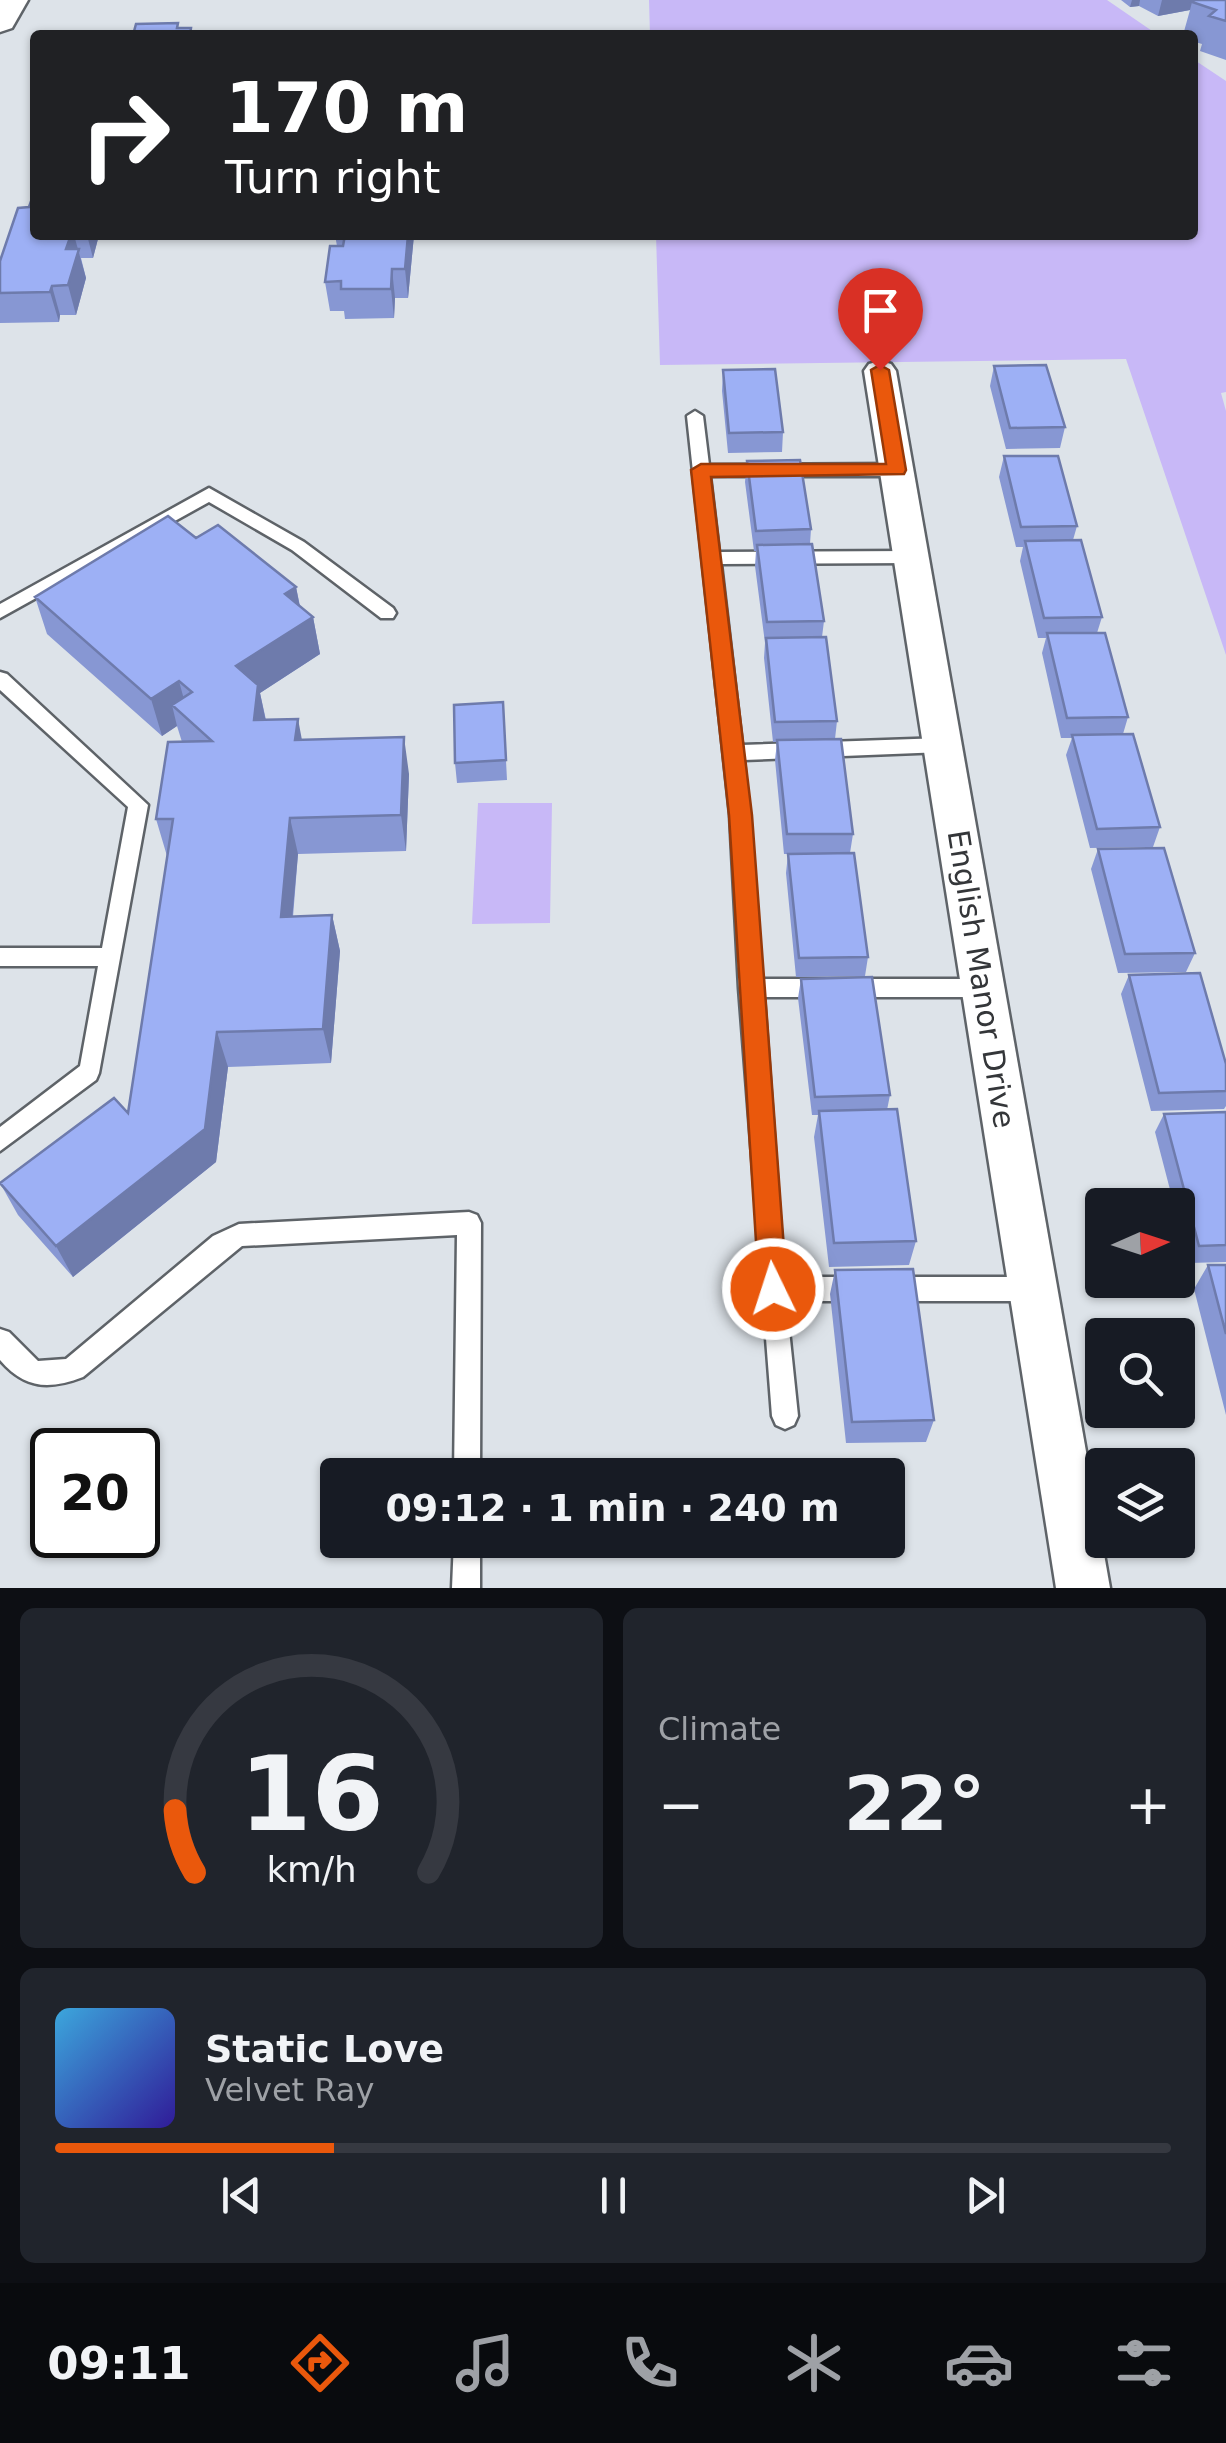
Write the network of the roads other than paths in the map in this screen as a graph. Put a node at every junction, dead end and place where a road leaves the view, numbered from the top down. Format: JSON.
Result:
{"nodes":[{"id":1,"x":880,"y":370,"type":"dead end"},
{"id":2,"x":694,"y":416,"type":"dead end"},
{"id":3,"x":701,"y":470,"type":"junction"},
{"id":4,"x":897,"y":470,"type":"junction"},
{"id":5,"x":911,"y":557,"type":"junction"},
{"id":6,"x":711,"y":558,"type":"junction"},
{"id":7,"x":0,"y":612,"type":"edge"},
{"id":8,"x":386,"y":613,"type":"dead end"},
{"id":9,"x":0,"y":679,"type":"edge"},
{"id":10,"x":942,"y":745,"type":"junction"},
{"id":11,"x":733,"y":753,"type":"junction"},
{"id":12,"x":0,"y":957,"type":"edge"},
{"id":13,"x":111,"y":957,"type":"junction"},
{"id":14,"x":750,"y":988,"type":"junction"},
{"id":15,"x":983,"y":988,"type":"junction"},
{"id":16,"x":0,"y":1141,"type":"edge"},
{"id":17,"x":773,"y":1289,"type":"junction"},
{"id":18,"x":1033,"y":1289,"type":"junction"},
{"id":19,"x":0,"y":1341,"type":"edge"},
{"id":20,"x":785,"y":1416,"type":"dead end"},
{"id":21,"x":467,"y":1458,"type":"edge"},
{"id":22,"x":467,"y":1558,"type":"edge"},
{"id":23,"x":466,"y":1588,"type":"edge"},
{"id":24,"x":1083,"y":1588,"type":"edge"}],
"edges":[{"from":1,"to":4,"type":"street","name":"English Manor Drive"},
{"from":2,"to":3,"type":"lane"},
{"from":3,"to":4,"type":"lane"},
{"from":3,"to":6,"type":"lane"},
{"from":4,"to":5,"type":"street","name":"English Manor Drive"},
{"from":5,"to":6,"type":"lane"},
{"from":5,"to":10,"type":"street","name":"English Manor Drive"},
{"from":6,"to":11,"type":"lane"},
{"from":7,"to":8,"type":"lane"},
{"from":9,"to":13,"type":"lane"},
{"from":10,"to":11,"type":"lane"},
{"from":10,"to":15,"type":"street","name":"English Manor Drive"},
{"from":11,"to":14,"type":"lane"},
{"from":12,"to":13,"type":"lane"},
{"from":13,"to":16,"type":"lane"},
{"from":14,"to":15,"type":"lane"},
{"from":14,"to":17,"type":"lane"},
{"from":15,"to":18,"type":"street","name":"English Manor Drive"},
{"from":17,"to":18,"type":"lane"},
{"from":17,"to":20,"type":"lane"},
{"from":18,"to":24,"type":"street","name":"English Manor Drive"},
{"from":19,"to":21,"type":"lane"},
{"from":22,"to":23,"type":"lane"}]}
